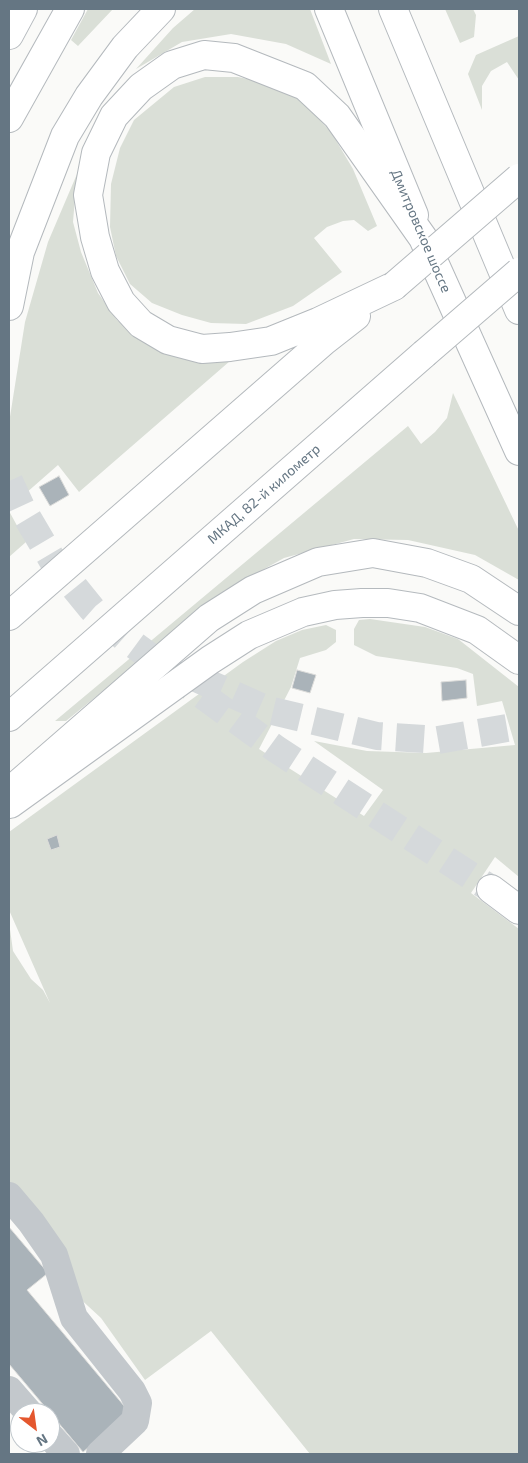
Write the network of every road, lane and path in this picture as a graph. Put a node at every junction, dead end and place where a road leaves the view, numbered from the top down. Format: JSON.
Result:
{"nodes":[{"id":1,"x":23,"y":9,"type":"edge"},
{"id":2,"x":70,"y":9,"type":"edge"},
{"id":3,"x":161,"y":9,"type":"edge"},
{"id":4,"x":329,"y":9,"type":"edge"},
{"id":5,"x":393,"y":9,"type":"edge"},
{"id":6,"x":9,"y":35,"type":"edge"},
{"id":7,"x":9,"y":118,"type":"edge"},
{"id":8,"x":519,"y":178,"type":"edge"},
{"id":9,"x":423,"y":238,"type":"junction"},
{"id":10,"x":492,"y":244,"type":"junction"},
{"id":11,"x":519,"y":272,"type":"edge"},
{"id":12,"x":394,"y":286,"type":"junction"},
{"id":13,"x":519,"y":294,"type":"edge"},
{"id":14,"x":9,"y":306,"type":"edge"},
{"id":15,"x":519,"y":310,"type":"edge"},
{"id":16,"x":519,"y":451,"type":"edge"},
{"id":17,"x":519,"y":611,"type":"edge"},
{"id":18,"x":9,"y":616,"type":"edge"},
{"id":19,"x":519,"y":660,"type":"edge"},
{"id":20,"x":9,"y":716,"type":"edge"},
{"id":21,"x":9,"y":792,"type":"edge"},
{"id":22,"x":9,"y":805,"type":"edge"},
{"id":23,"x":492,"y":889,"type":"tunnel mouth"},
{"id":24,"x":519,"y":910,"type":"edge"},
{"id":25,"x":9,"y":1196,"type":"edge"},
{"id":26,"x":9,"y":1390,"type":"edge"},
{"id":27,"x":20,"y":1403,"type":"edge"},
{"id":28,"x":100,"y":1454,"type":"edge"}],
"edges":[{"from":1,"to":6,"type":"main road"},
{"from":2,"to":7,"type":"main road"},
{"from":3,"to":14,"type":"main road"},
{"from":4,"to":9,"type":"main road","name":"Дмитровское шоссе"},
{"from":5,"to":10,"type":"main road"},
{"from":8,"to":12,"type":"main road","bridge":true},
{"from":9,"to":12,"type":"main road"},
{"from":9,"to":16,"type":"main road","name":"Дмитровское шоссе"},
{"from":10,"to":13,"type":"main road"},
{"from":10,"to":15,"type":"main road"},
{"from":11,"to":20,"type":"main road","name":"МКАД, 82-й километр","bridge":true},
{"from":12,"to":18,"type":"main road"},
{"from":17,"to":21,"type":"main road"},
{"from":19,"to":22,"type":"main road"},
{"from":23,"to":24,"type":"main road"},
{"from":25,"to":28,"type":"lane"},
{"from":26,"to":27,"type":"lane"}]}
